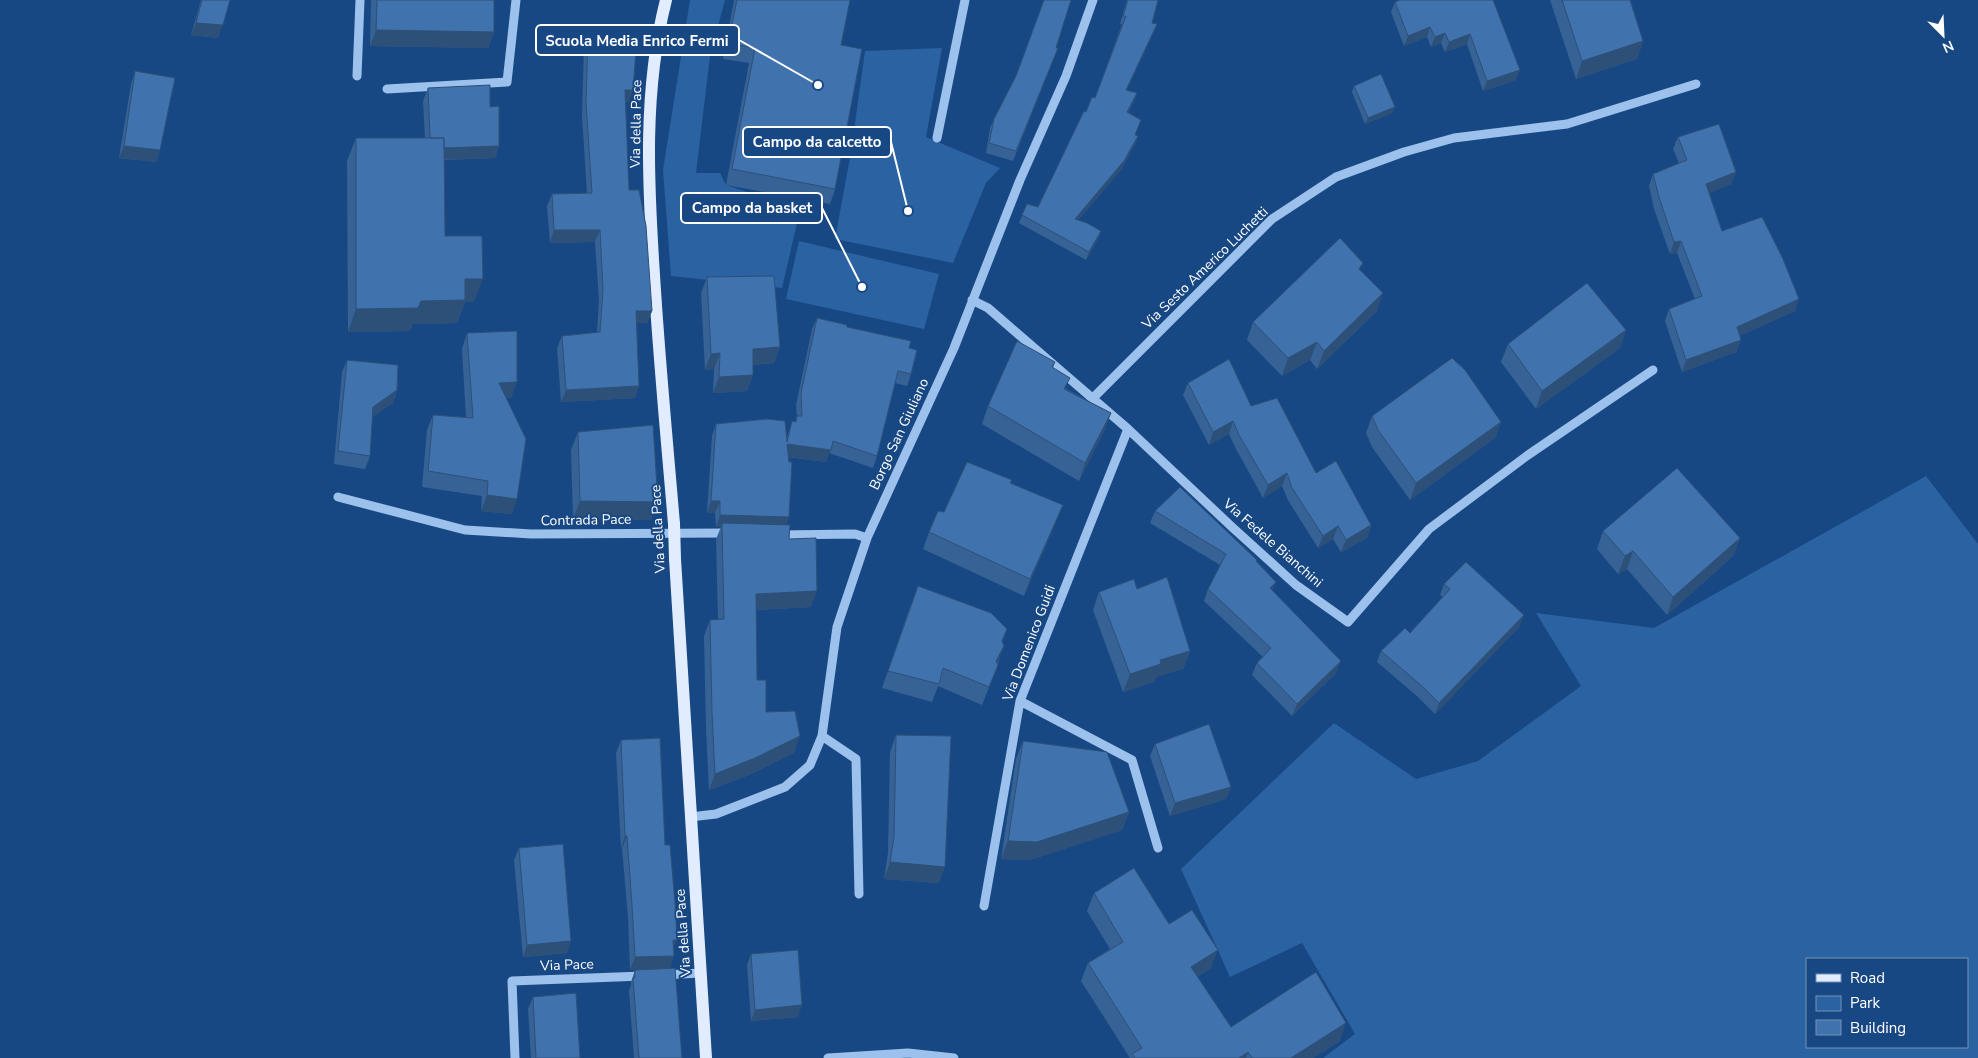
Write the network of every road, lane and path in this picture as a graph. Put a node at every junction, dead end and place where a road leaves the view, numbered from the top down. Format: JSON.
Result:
{"nodes":[{"id":1,"x":360,"y":0,"type":"edge"},
{"id":2,"x":516,"y":0,"type":"edge"},
{"id":3,"x":666,"y":0,"type":"edge"},
{"id":4,"x":965,"y":0,"type":"edge"},
{"id":5,"x":1093,"y":0,"type":"edge"},
{"id":6,"x":356,"y":76,"type":"dead end"},
{"id":7,"x":1696,"y":84,"type":"dead end"},
{"id":8,"x":387,"y":89,"type":"dead end"},
{"id":9,"x":937,"y":138,"type":"dead end"},
{"id":10,"x":972,"y":300,"type":"junction"},
{"id":11,"x":1652,"y":370,"type":"dead end"},
{"id":12,"x":1093,"y":398,"type":"junction"},
{"id":13,"x":1128,"y":428,"type":"junction"},
{"id":14,"x":338,"y":496,"type":"dead end"},
{"id":15,"x":742,"y":534,"type":"edge"},
{"id":16,"x":772,"y":534,"type":"edge"},
{"id":17,"x":867,"y":538,"type":"junction"},
{"id":18,"x":1020,"y":700,"type":"junction"},
{"id":19,"x":822,"y":736,"type":"junction"},
{"id":20,"x":690,"y":817,"type":"junction"},
{"id":21,"x":1158,"y":848,"type":"dead end"},
{"id":22,"x":859,"y":894,"type":"dead end"},
{"id":23,"x":984,"y":906,"type":"dead end"},
{"id":24,"x":701,"y":973,"type":"junction"},
{"id":25,"x":515,"y":1058,"type":"edge"},
{"id":26,"x":706,"y":1058,"type":"edge"},
{"id":27,"x":828,"y":1058,"type":"edge"},
{"id":28,"x":954,"y":1058,"type":"edge"}],
"edges":[{"from":1,"to":6,"type":"street"},
{"from":2,"to":8,"type":"street"},
{"from":3,"to":20,"type":"main road","name":"Via della Pace","bridge":true},
{"from":4,"to":9,"type":"street"},
{"from":5,"to":10,"type":"street","name":"Borgo San Giuliano"},
{"from":7,"to":12,"type":"street","name":"Via Sesto Americo Luchetti"},
{"from":10,"to":12,"type":"street","name":"Via Fedele Bianchini"},
{"from":10,"to":17,"type":"street","name":"Borgo San Giuliano"},
{"from":11,"to":13,"type":"street","name":"Via Fedele Bianchini"},
{"from":12,"to":13,"type":"street","name":"Via Fedele Bianchini"},
{"from":13,"to":18,"type":"street","name":"Via Domenico Guidi"},
{"from":14,"to":15,"type":"street","name":"Contrada Pace"},
{"from":16,"to":17,"type":"street"},
{"from":17,"to":19,"type":"street","name":"Borgo San Giuliano"},
{"from":18,"to":21,"type":"street"},
{"from":18,"to":23,"type":"street","name":"Via Domenico Guidi"},
{"from":19,"to":20,"type":"street","name":"Borgo San Giuliano"},
{"from":19,"to":22,"type":"street"},
{"from":20,"to":24,"type":"main road","name":"Via della Pace"},
{"from":24,"to":25,"type":"street","name":"Via Pace"},
{"from":24,"to":26,"type":"main road","name":"Via della Pace"},
{"from":27,"to":28,"type":"street"}]}
